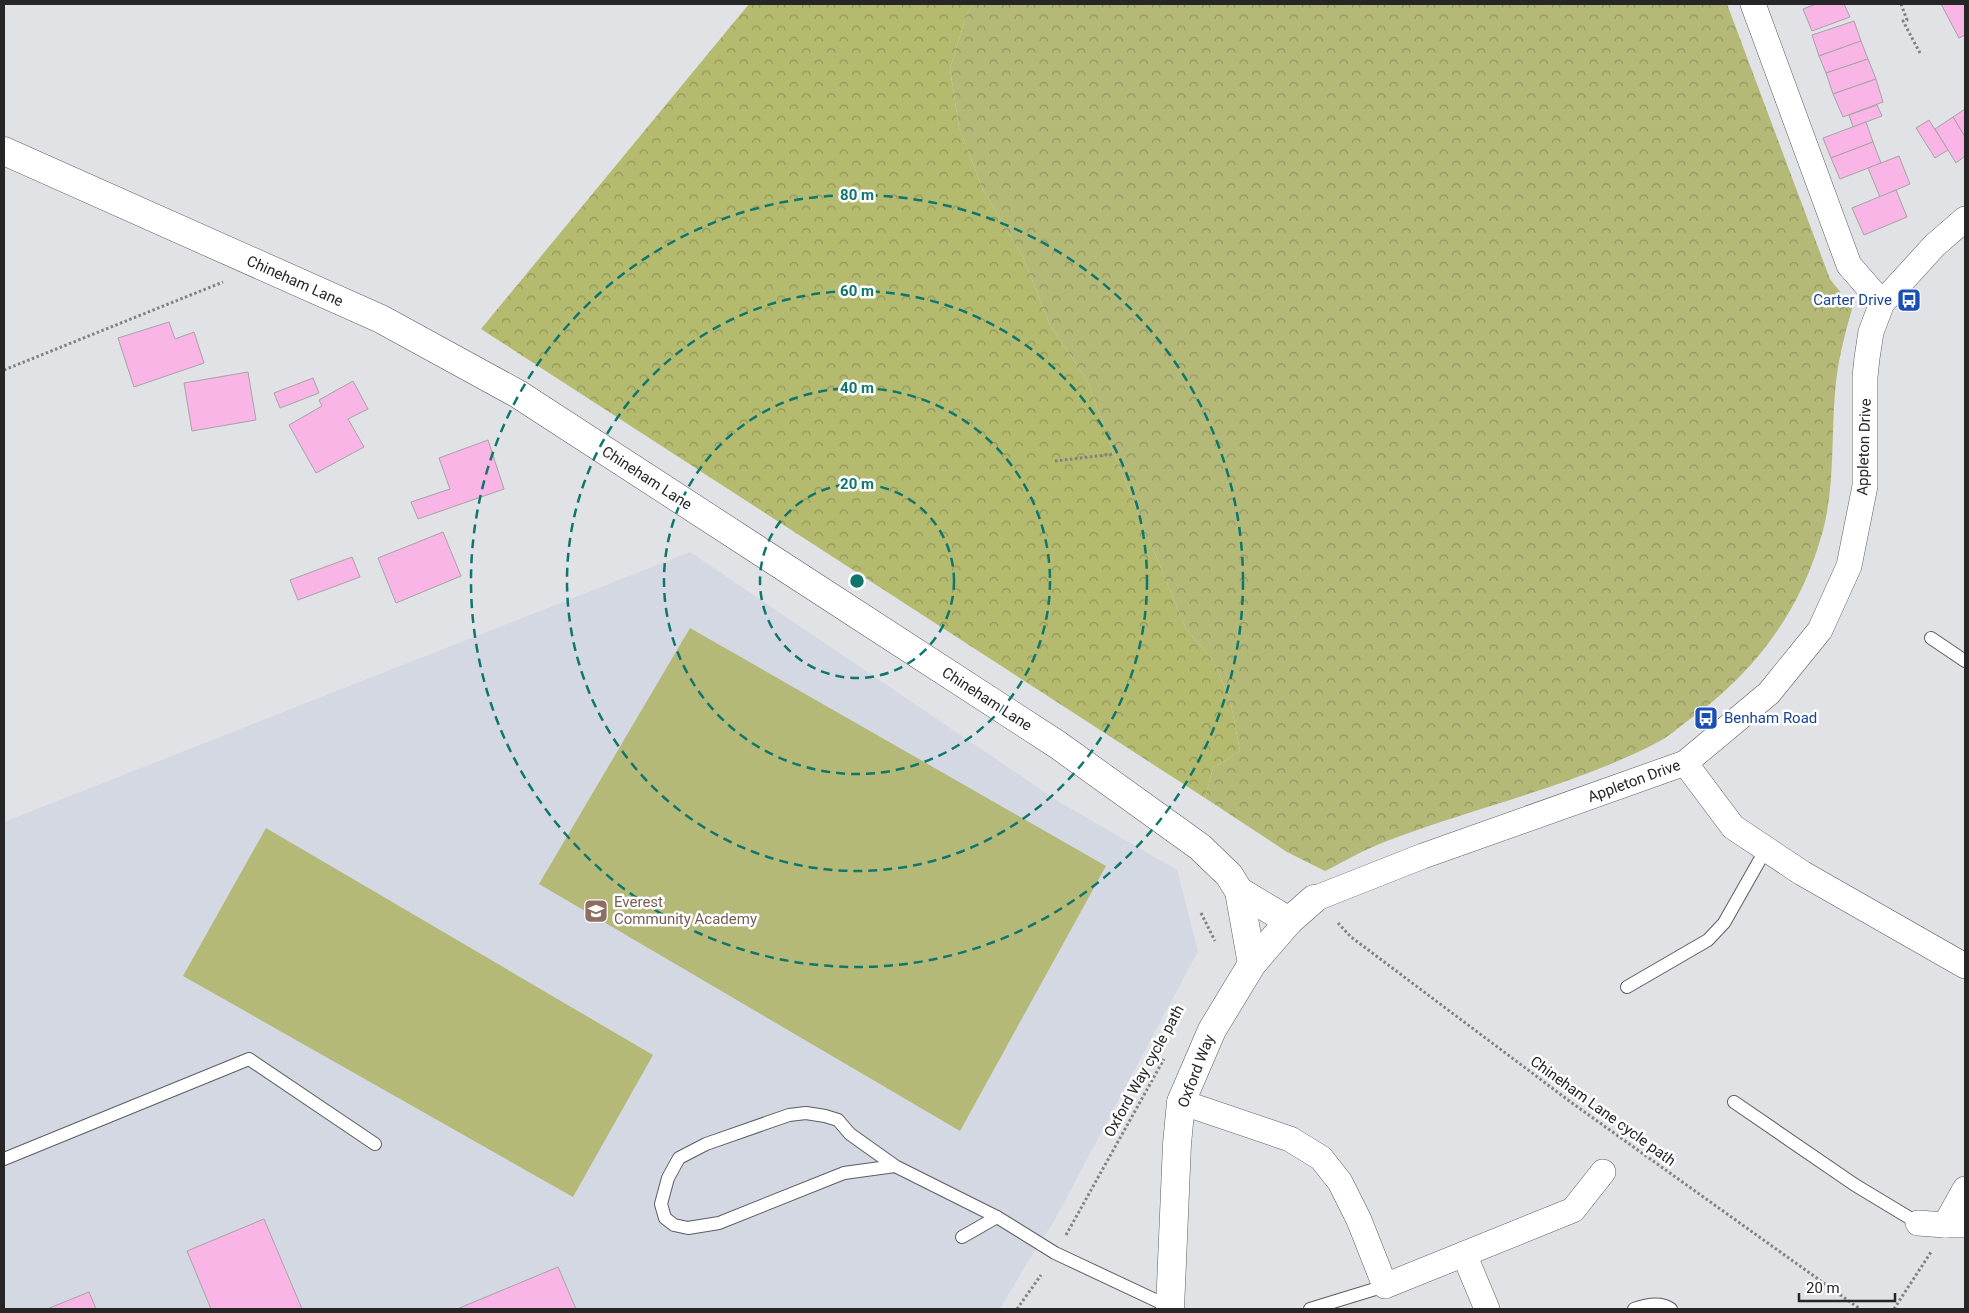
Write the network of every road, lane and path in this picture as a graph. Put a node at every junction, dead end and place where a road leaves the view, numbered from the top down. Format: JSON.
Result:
{"nodes":[{"id":1,"x":1753,"y":4,"type":"edge"},
{"id":2,"x":1901,"y":4,"type":"edge"},
{"id":3,"x":1920,"y":53,"type":"dead end"},
{"id":4,"x":4,"y":151,"type":"edge"},
{"id":5,"x":1965,"y":219,"type":"edge"},
{"id":6,"x":262,"y":266,"type":"junction"},
{"id":7,"x":1882,"y":303,"type":"junction"},
{"id":8,"x":4,"y":370,"type":"edge"},
{"id":9,"x":1114,"y":454,"type":"dead end"},
{"id":10,"x":1055,"y":461,"type":"dead end"},
{"id":11,"x":1931,"y":638,"type":"dead end"},
{"id":12,"x":1965,"y":661,"type":"edge"},
{"id":13,"x":1685,"y":763,"type":"junction"},
{"id":14,"x":1766,"y":849,"type":"junction"},
{"id":15,"x":1239,"y":891,"type":"junction"},
{"id":16,"x":1314,"y":899,"type":"joint"},
{"id":17,"x":1201,"y":913,"type":"dead end"},
{"id":18,"x":1289,"y":921,"type":"junction"},
{"id":19,"x":1338,"y":923,"type":"dead end"},
{"id":20,"x":1217,"y":946,"type":"dead end"},
{"id":21,"x":1252,"y":964,"type":"junction"},
{"id":22,"x":1965,"y":966,"type":"edge"},
{"id":23,"x":1627,"y":987,"type":"dead end"},
{"id":24,"x":1167,"y":1053,"type":"dead end"},
{"id":25,"x":1181,"y":1102,"type":"junction"},
{"id":26,"x":1734,"y":1102,"type":"dead end"},
{"id":27,"x":375,"y":1144,"type":"dead end"},
{"id":28,"x":4,"y":1159,"type":"edge"},
{"id":29,"x":895,"y":1166,"type":"junction"},
{"id":30,"x":1603,"y":1172,"type":"dead end"},
{"id":31,"x":1965,"y":1190,"type":"edge"},
{"id":32,"x":997,"y":1217,"type":"junction"},
{"id":33,"x":1918,"y":1223,"type":"joint"},
{"id":34,"x":1955,"y":1225,"type":"edge"},
{"id":35,"x":962,"y":1237,"type":"dead end"},
{"id":36,"x":1064,"y":1239,"type":"dead end"},
{"id":37,"x":1464,"y":1254,"type":"junction"},
{"id":38,"x":1925,"y":1262,"type":"dead end"},
{"id":39,"x":1041,"y":1275,"type":"dead end"},
{"id":40,"x":1385,"y":1286,"type":"junction"},
{"id":41,"x":1170,"y":1308,"type":"edge"},
{"id":42,"x":1017,"y":1309,"type":"edge"},
{"id":43,"x":1310,"y":1309,"type":"edge"},
{"id":44,"x":1487,"y":1309,"type":"edge"},
{"id":45,"x":1634,"y":1309,"type":"edge"},
{"id":46,"x":1671,"y":1309,"type":"edge"},
{"id":47,"x":1860,"y":1309,"type":"edge"},
{"id":48,"x":1894,"y":1309,"type":"edge"}],
"edges":[{"from":1,"to":7,"type":"street"},
{"from":2,"to":3,"type":"path"},
{"from":4,"to":6,"type":"street","name":"Chineham Lane"},
{"from":5,"to":7,"type":"street","name":"Appleton Drive"},
{"from":6,"to":8,"type":"path"},
{"from":6,"to":15,"type":"street","name":"Chineham Lane"},
{"from":7,"to":13,"type":"street","name":"Appleton Drive"},
{"from":9,"to":10,"type":"path"},
{"from":11,"to":12,"type":"lane"},
{"from":13,"to":14,"type":"street"},
{"from":13,"to":16,"type":"street","name":"Appleton Drive"},
{"from":14,"to":22,"type":"street"},
{"from":14,"to":23,"type":"lane"},
{"from":15,"to":18,"type":"street","name":"Chineham Lane"},
{"from":15,"to":21,"type":"street","name":"Chineham Lane"},
{"from":16,"to":18,"type":"street","name":"Oxford Way"},
{"from":17,"to":20,"type":"path"},
{"from":18,"to":21,"type":"street","name":"Oxford Way"},
{"from":19,"to":47,"type":"path","name":"Chineham Lane cycle path"},
{"from":21,"to":25,"type":"street","name":"Oxford Way"},
{"from":24,"to":36,"type":"path","name":"Oxford Way cycle path"},
{"from":25,"to":40,"type":"street"},
{"from":25,"to":41,"type":"street","name":"Oxford Way"},
{"from":26,"to":33,"type":"lane"},
{"from":27,"to":28,"type":"lane"},
{"from":29,"to":29,"type":"lane"},
{"from":29,"to":32,"type":"lane"},
{"from":30,"to":37,"type":"street"},
{"from":31,"to":34,"type":"street"},
{"from":32,"to":35,"type":"lane"},
{"from":32,"to":41,"type":"lane"},
{"from":33,"to":34,"type":"street"},
{"from":37,"to":40,"type":"street"},
{"from":37,"to":44,"type":"street"},
{"from":38,"to":48,"type":"path"},
{"from":39,"to":42,"type":"path"},
{"from":40,"to":43,"type":"lane"},
{"from":45,"to":46,"type":"lane"}]}
